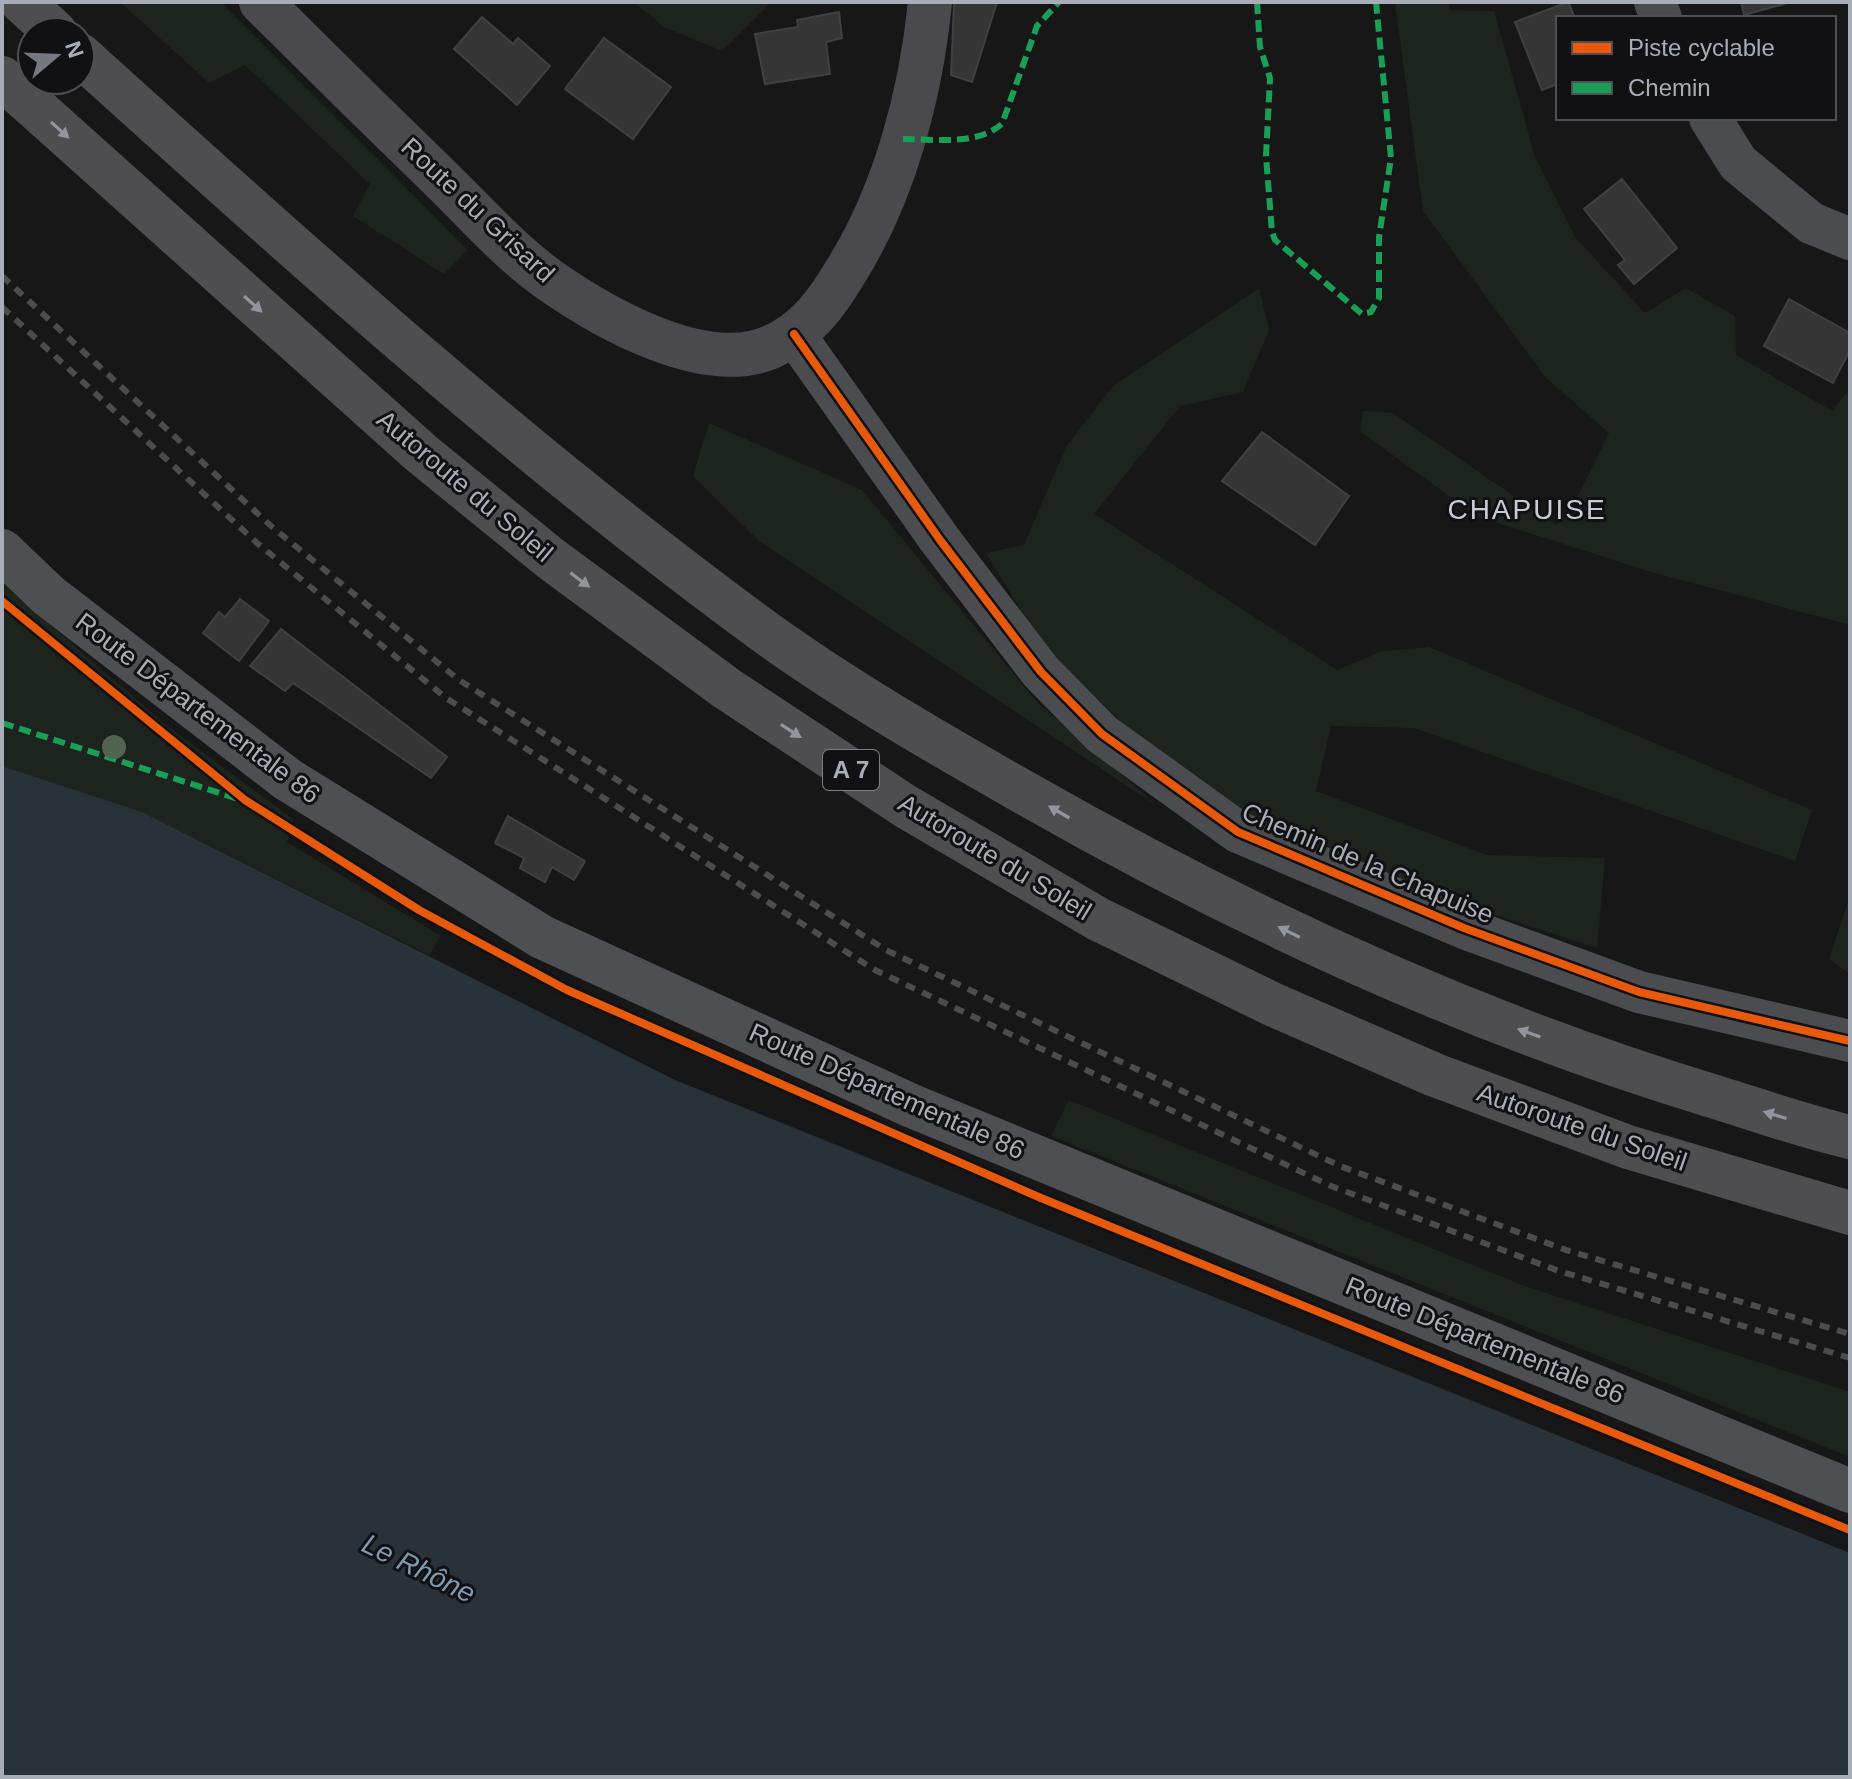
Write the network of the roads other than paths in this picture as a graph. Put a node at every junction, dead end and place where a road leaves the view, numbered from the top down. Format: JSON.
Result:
{"nodes":[{"id":1,"x":22,"y":2,"type":"edge"},
{"id":2,"x":261,"y":2,"type":"edge"},
{"id":3,"x":930,"y":2,"type":"edge"},
{"id":4,"x":37,"y":16,"type":"edge"},
{"id":5,"x":96,"y":69,"type":"edge"},
{"id":6,"x":2,"y":78,"type":"edge"},
{"id":7,"x":1711,"y":120,"type":"edge"},
{"id":8,"x":1850,"y":239,"type":"edge"},
{"id":9,"x":794,"y":334,"type":"junction"},
{"id":10,"x":2,"y":551,"type":"edge"},
{"id":11,"x":1850,"y":1041,"type":"edge"},
{"id":12,"x":1850,"y":1137,"type":"edge"},
{"id":13,"x":1850,"y":1213,"type":"edge"},
{"id":14,"x":1850,"y":1491,"type":"edge"}],
"edges":[{"from":1,"to":4,"type":"highway"},
{"from":2,"to":9,"type":"street","name":"Route du Grisard"},
{"from":3,"to":9,"type":"street","name":"Route du Grisard"},
{"from":12,"to":5,"type":"highway","number":"A 7","one_way":true},
{"from":6,"to":13,"type":"highway","name":"Autoroute du Soleil","number":"A 7","one_way":true},
{"from":7,"to":8,"type":"street"},
{"from":9,"to":11,"type":"street","name":"Chemin de la Chapuise"},
{"from":10,"to":14,"type":"main road","name":"Route Départementale 86"}]}
